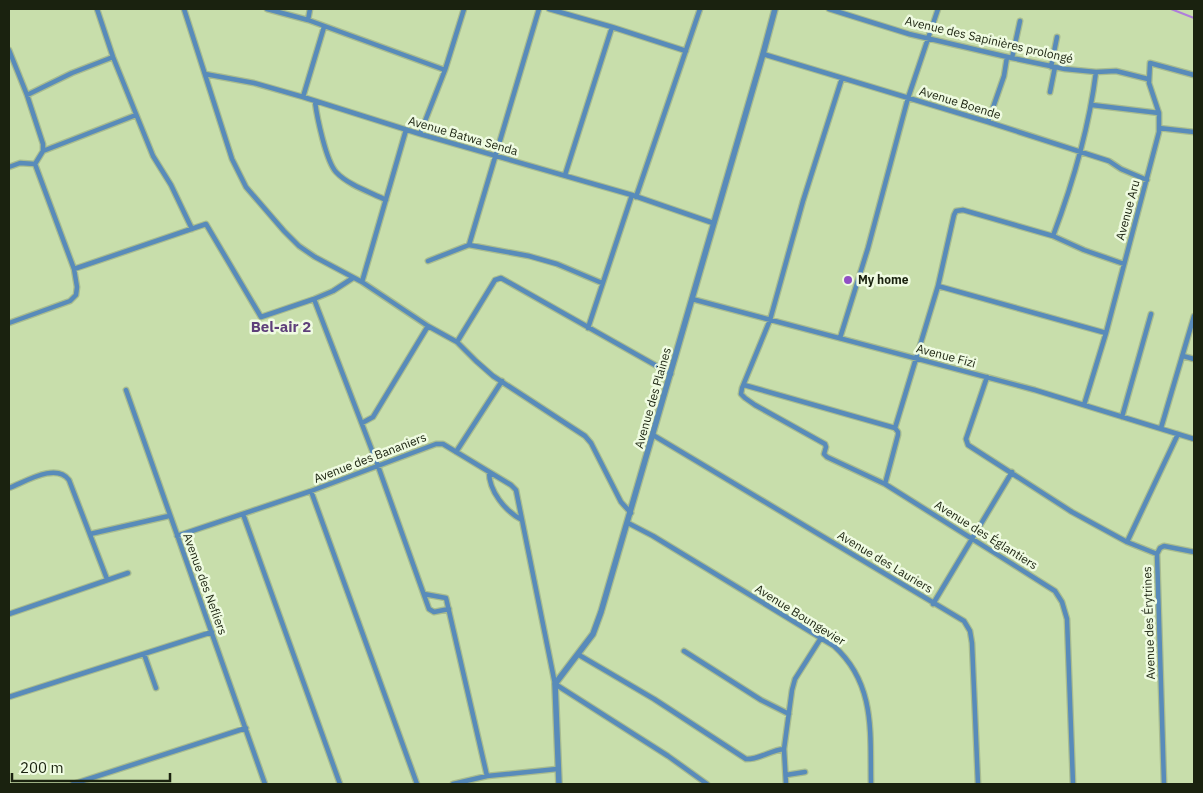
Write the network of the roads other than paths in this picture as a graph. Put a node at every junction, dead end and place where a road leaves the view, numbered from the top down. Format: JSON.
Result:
{"nodes":[{"id":1,"x":97,"y":9,"type":"edge"},
{"id":2,"x":184,"y":9,"type":"edge"},
{"id":3,"x":267,"y":9,"type":"edge"},
{"id":4,"x":310,"y":9,"type":"edge"},
{"id":5,"x":456,"y":9,"type":"edge"},
{"id":6,"x":538,"y":9,"type":"edge"},
{"id":7,"x":551,"y":9,"type":"edge"},
{"id":8,"x":700,"y":9,"type":"edge"},
{"id":9,"x":775,"y":9,"type":"edge"},
{"id":10,"x":830,"y":9,"type":"edge"},
{"id":11,"x":938,"y":9,"type":"edge"},
{"id":12,"x":463,"y":10,"type":"edge"},
{"id":13,"x":308,"y":20,"type":"junction"},
{"id":14,"x":1020,"y":21,"type":"dead end"},
{"id":15,"x":324,"y":27,"type":"junction"},
{"id":16,"x":612,"y":27,"type":"junction"},
{"id":17,"x":1057,"y":37,"type":"dead end"},
{"id":18,"x":927,"y":38,"type":"junction"},
{"id":19,"x":9,"y":50,"type":"edge"},
{"id":20,"x":686,"y":51,"type":"junction"},
{"id":21,"x":764,"y":54,"type":"junction"},
{"id":22,"x":113,"y":57,"type":"junction"},
{"id":23,"x":1009,"y":58,"type":"junction"},
{"id":24,"x":1053,"y":67,"type":"junction"},
{"id":25,"x":445,"y":70,"type":"junction"},
{"id":26,"x":1096,"y":72,"type":"junction"},
{"id":27,"x":205,"y":74,"type":"junction"},
{"id":28,"x":1194,"y":75,"type":"edge"},
{"id":29,"x":842,"y":78,"type":"junction"},
{"id":30,"x":1148,"y":79,"type":"junction"},
{"id":31,"x":1050,"y":92,"type":"dead end"},
{"id":32,"x":28,"y":95,"type":"junction"},
{"id":33,"x":303,"y":97,"type":"junction"},
{"id":34,"x":908,"y":98,"type":"junction"},
{"id":35,"x":315,"y":102,"type":"junction"},
{"id":36,"x":1092,"y":105,"type":"junction"},
{"id":37,"x":1159,"y":113,"type":"junction"},
{"id":38,"x":136,"y":115,"type":"junction"},
{"id":39,"x":988,"y":122,"type":"junction"},
{"id":40,"x":1159,"y":128,"type":"junction"},
{"id":41,"x":406,"y":130,"type":"junction"},
{"id":42,"x":1194,"y":132,"type":"edge"},
{"id":43,"x":420,"y":134,"type":"junction"},
{"id":44,"x":43,"y":151,"type":"junction"},
{"id":45,"x":1081,"y":152,"type":"junction"},
{"id":46,"x":496,"y":156,"type":"junction"},
{"id":47,"x":35,"y":164,"type":"junction"},
{"id":48,"x":9,"y":167,"type":"edge"},
{"id":49,"x":565,"y":175,"type":"junction"},
{"id":50,"x":1147,"y":180,"type":"junction"},
{"id":51,"x":634,"y":196,"type":"junction"},
{"id":52,"x":386,"y":200,"type":"junction"},
{"id":53,"x":713,"y":223,"type":"junction"},
{"id":54,"x":192,"y":230,"type":"junction"},
{"id":55,"x":1053,"y":236,"type":"junction"},
{"id":56,"x":469,"y":245,"type":"junction"},
{"id":57,"x":428,"y":261,"type":"dead end"},
{"id":58,"x":1124,"y":264,"type":"junction"},
{"id":59,"x":74,"y":269,"type":"junction"},
{"id":60,"x":353,"y":278,"type":"junction"},
{"id":61,"x":362,"y":282,"type":"junction"},
{"id":62,"x":602,"y":283,"type":"junction"},
{"id":63,"x":938,"y":286,"type":"junction"},
{"id":64,"x":314,"y":299,"type":"junction"},
{"id":65,"x":692,"y":299,"type":"junction"},
{"id":66,"x":1151,"y":314,"type":"dead end"},
{"id":67,"x":1194,"y":316,"type":"edge"},
{"id":68,"x":770,"y":320,"type":"junction"},
{"id":69,"x":9,"y":323,"type":"edge"},
{"id":70,"x":428,"y":326,"type":"junction"},
{"id":71,"x":588,"y":328,"type":"junction"},
{"id":72,"x":1106,"y":333,"type":"junction"},
{"id":73,"x":840,"y":338,"type":"junction"},
{"id":74,"x":457,"y":342,"type":"junction"},
{"id":75,"x":1183,"y":356,"type":"junction"},
{"id":76,"x":916,"y":359,"type":"junction"},
{"id":77,"x":1194,"y":359,"type":"edge"},
{"id":78,"x":671,"y":374,"type":"junction"},
{"id":79,"x":987,"y":377,"type":"junction"},
{"id":80,"x":502,"y":381,"type":"junction"},
{"id":81,"x":744,"y":384,"type":"junction"},
{"id":82,"x":126,"y":390,"type":"dead end"},
{"id":83,"x":1084,"y":405,"type":"junction"},
{"id":84,"x":1122,"y":417,"type":"junction"},
{"id":85,"x":362,"y":424,"type":"junction"},
{"id":86,"x":895,"y":428,"type":"junction"},
{"id":87,"x":1161,"y":428,"type":"junction"},
{"id":88,"x":1178,"y":434,"type":"junction"},
{"id":89,"x":653,"y":435,"type":"junction"},
{"id":90,"x":1194,"y":439,"type":"edge"},
{"id":91,"x":456,"y":452,"type":"junction"},
{"id":92,"x":378,"y":466,"type":"junction"},
{"id":93,"x":489,"y":472,"type":"junction"},
{"id":94,"x":1012,"y":472,"type":"junction"},
{"id":95,"x":885,"y":484,"type":"junction"},
{"id":96,"x":9,"y":488,"type":"edge"},
{"id":97,"x":311,"y":491,"type":"junction"},
{"id":98,"x":631,"y":513,"type":"junction"},
{"id":99,"x":244,"y":514,"type":"junction"},
{"id":100,"x":169,"y":516,"type":"junction"},
{"id":101,"x":522,"y":520,"type":"junction"},
{"id":102,"x":628,"y":523,"type":"junction"},
{"id":103,"x":90,"y":534,"type":"junction"},
{"id":104,"x":177,"y":536,"type":"junction"},
{"id":105,"x":972,"y":538,"type":"junction"},
{"id":106,"x":1128,"y":542,"type":"junction"},
{"id":107,"x":1194,"y":552,"type":"edge"},
{"id":108,"x":1157,"y":554,"type":"junction"},
{"id":109,"x":128,"y":573,"type":"dead end"},
{"id":110,"x":107,"y":579,"type":"junction"},
{"id":111,"x":424,"y":594,"type":"junction"},
{"id":112,"x":933,"y":604,"type":"junction"},
{"id":113,"x":449,"y":609,"type":"junction"},
{"id":114,"x":9,"y":614,"type":"edge"},
{"id":115,"x":212,"y":632,"type":"junction"},
{"id":116,"x":822,"y":638,"type":"junction"},
{"id":117,"x":684,"y":651,"type":"dead end"},
{"id":118,"x":144,"y":654,"type":"junction"},
{"id":119,"x":579,"y":655,"type":"junction"},
{"id":120,"x":555,"y":684,"type":"junction"},
{"id":121,"x":156,"y":688,"type":"dead end"},
{"id":122,"x":9,"y":697,"type":"edge"},
{"id":123,"x":789,"y":714,"type":"junction"},
{"id":124,"x":246,"y":728,"type":"junction"},
{"id":125,"x":784,"y":749,"type":"junction"},
{"id":126,"x":557,"y":769,"type":"junction"},
{"id":127,"x":805,"y":772,"type":"dead end"},
{"id":128,"x":487,"y":776,"type":"junction"},
{"id":129,"x":786,"y":776,"type":"junction"},
{"id":130,"x":705,"y":783,"type":"edge"},
{"id":131,"x":73,"y":784,"type":"edge"},
{"id":132,"x":265,"y":784,"type":"edge"},
{"id":133,"x":340,"y":784,"type":"edge"},
{"id":134,"x":417,"y":784,"type":"edge"},
{"id":135,"x":453,"y":784,"type":"edge"},
{"id":136,"x":558,"y":784,"type":"edge"},
{"id":137,"x":697,"y":784,"type":"edge"},
{"id":138,"x":786,"y":784,"type":"edge"},
{"id":139,"x":871,"y":784,"type":"edge"},
{"id":140,"x":978,"y":784,"type":"edge"},
{"id":141,"x":1073,"y":784,"type":"edge"},
{"id":142,"x":1164,"y":784,"type":"edge"}],
"edges":[{"from":1,"to":22,"type":"street"},
{"from":2,"to":27,"type":"street"},
{"from":3,"to":13,"type":"street"},
{"from":4,"to":13,"type":"street"},
{"from":5,"to":12,"type":"street"},
{"from":6,"to":46,"type":"street"},
{"from":7,"to":16,"type":"street"},
{"from":8,"to":20,"type":"street"},
{"from":9,"to":21,"type":"street","name":"Avenue des Plaines"},
{"from":10,"to":18,"type":"street","name":"Avenue des Sapinières prolongé"},
{"from":11,"to":18,"type":"street"},
{"from":12,"to":25,"type":"street"},
{"from":13,"to":15,"type":"street"},
{"from":14,"to":23,"type":"street"},
{"from":15,"to":25,"type":"street"},
{"from":15,"to":33,"type":"street"},
{"from":16,"to":20,"type":"street"},
{"from":16,"to":49,"type":"street"},
{"from":17,"to":24,"type":"street"},
{"from":18,"to":23,"type":"street","name":"Avenue des Sapinières prolongé"},
{"from":18,"to":34,"type":"street"},
{"from":19,"to":32,"type":"street"},
{"from":20,"to":51,"type":"street"},
{"from":21,"to":29,"type":"street","name":"Avenue Boende"},
{"from":21,"to":53,"type":"street","name":"Avenue des Plaines"},
{"from":22,"to":32,"type":"street"},
{"from":22,"to":38,"type":"street"},
{"from":23,"to":24,"type":"street","name":"Avenue des Sapinières prolongé"},
{"from":23,"to":39,"type":"street"},
{"from":24,"to":26,"type":"street","name":"Avenue des Sapinières prolongé"},
{"from":24,"to":31,"type":"street"},
{"from":25,"to":43,"type":"street"},
{"from":26,"to":30,"type":"street","name":"Avenue des Sapinières prolongé"},
{"from":26,"to":36,"type":"street"},
{"from":27,"to":33,"type":"street","name":"Avenue Batwa Senda"},
{"from":27,"to":60,"type":"street"},
{"from":28,"to":30,"type":"street"},
{"from":29,"to":34,"type":"street","name":"Avenue Boende"},
{"from":29,"to":68,"type":"street"},
{"from":30,"to":37,"type":"street","name":"Avenue Aru"},
{"from":32,"to":44,"type":"street"},
{"from":33,"to":35,"type":"street","name":"Avenue Batwa Senda"},
{"from":34,"to":39,"type":"street","name":"Avenue Boende"},
{"from":34,"to":73,"type":"street"},
{"from":35,"to":41,"type":"street","name":"Avenue Batwa Senda"},
{"from":35,"to":52,"type":"street"},
{"from":36,"to":37,"type":"street"},
{"from":36,"to":45,"type":"street"},
{"from":37,"to":40,"type":"street","name":"Avenue Aru"},
{"from":38,"to":44,"type":"street"},
{"from":38,"to":54,"type":"street"},
{"from":39,"to":45,"type":"street","name":"Avenue Boende"},
{"from":40,"to":42,"type":"street"},
{"from":40,"to":50,"type":"street","name":"Avenue Aru"},
{"from":41,"to":43,"type":"street","name":"Avenue Batwa Senda"},
{"from":41,"to":52,"type":"street"},
{"from":43,"to":46,"type":"street","name":"Avenue Batwa Senda"},
{"from":44,"to":47,"type":"street"},
{"from":45,"to":50,"type":"street","name":"Avenue Boende"},
{"from":45,"to":55,"type":"street"},
{"from":46,"to":49,"type":"street","name":"Avenue Batwa Senda"},
{"from":46,"to":56,"type":"street"},
{"from":47,"to":48,"type":"street"},
{"from":47,"to":59,"type":"street"},
{"from":49,"to":51,"type":"street","name":"Avenue Batwa Senda"},
{"from":50,"to":58,"type":"street","name":"Avenue Aru"},
{"from":51,"to":53,"type":"street","name":"Avenue Batwa Senda"},
{"from":51,"to":62,"type":"street"},
{"from":52,"to":61,"type":"street"},
{"from":53,"to":65,"type":"street","name":"Avenue des Plaines"},
{"from":54,"to":59,"type":"street"},
{"from":54,"to":64,"type":"street"},
{"from":55,"to":58,"type":"street"},
{"from":55,"to":63,"type":"street"},
{"from":56,"to":57,"type":"street"},
{"from":56,"to":62,"type":"street"},
{"from":58,"to":72,"type":"street","name":"Avenue Aru"},
{"from":59,"to":69,"type":"street"},
{"from":60,"to":61,"type":"street"},
{"from":60,"to":64,"type":"street"},
{"from":61,"to":70,"type":"street"},
{"from":62,"to":71,"type":"street"},
{"from":63,"to":72,"type":"street"},
{"from":63,"to":76,"type":"street"},
{"from":64,"to":85,"type":"street"},
{"from":65,"to":68,"type":"street","name":"Avenue Fizi"},
{"from":65,"to":78,"type":"street","name":"Avenue des Plaines"},
{"from":66,"to":84,"type":"street"},
{"from":67,"to":75,"type":"street"},
{"from":68,"to":73,"type":"street","name":"Avenue Fizi"},
{"from":68,"to":81,"type":"street"},
{"from":70,"to":74,"type":"street"},
{"from":70,"to":85,"type":"street"},
{"from":71,"to":74,"type":"street"},
{"from":71,"to":78,"type":"street"},
{"from":72,"to":83,"type":"street","name":"Avenue Aru"},
{"from":73,"to":76,"type":"street","name":"Avenue Fizi"},
{"from":74,"to":80,"type":"street"},
{"from":75,"to":77,"type":"street"},
{"from":75,"to":87,"type":"street"},
{"from":76,"to":79,"type":"street","name":"Avenue Fizi"},
{"from":76,"to":86,"type":"street"},
{"from":78,"to":89,"type":"street","name":"Avenue des Plaines"},
{"from":79,"to":83,"type":"street","name":"Avenue Fizi"},
{"from":79,"to":94,"type":"street","name":"Avenue des Érytrines"},
{"from":80,"to":91,"type":"street"},
{"from":80,"to":98,"type":"street"},
{"from":81,"to":86,"type":"street"},
{"from":81,"to":95,"type":"street","name":"Avenue des Églantiers"},
{"from":82,"to":100,"type":"street","name":"Avenue des Nefliers"},
{"from":83,"to":84,"type":"street","name":"Avenue Fizi"},
{"from":84,"to":87,"type":"street","name":"Avenue Fizi"},
{"from":85,"to":92,"type":"street"},
{"from":86,"to":95,"type":"street"},
{"from":87,"to":88,"type":"street","name":"Avenue Fizi"},
{"from":88,"to":90,"type":"street","name":"Avenue Fizi"},
{"from":88,"to":106,"type":"street"},
{"from":89,"to":98,"type":"street","name":"Avenue des Plaines"},
{"from":89,"to":112,"type":"street","name":"Avenue des Lauriers"},
{"from":91,"to":92,"type":"street","name":"Avenue des Bananiers"},
{"from":91,"to":93,"type":"street","name":"Avenue des Bananiers"},
{"from":92,"to":97,"type":"street","name":"Avenue des Bananiers"},
{"from":92,"to":111,"type":"street"},
{"from":93,"to":101,"type":"street"},
{"from":93,"to":101,"type":"street","name":"Avenue des Bananiers"},
{"from":94,"to":105,"type":"street"},
{"from":94,"to":106,"type":"street","name":"Avenue des Érytrines"},
{"from":95,"to":105,"type":"street","name":"Avenue des Églantiers"},
{"from":96,"to":103,"type":"street"},
{"from":97,"to":99,"type":"street","name":"Avenue des Bananiers"},
{"from":97,"to":134,"type":"street"},
{"from":98,"to":102,"type":"street","name":"Avenue des Plaines"},
{"from":99,"to":104,"type":"street","name":"Avenue des Bananiers"},
{"from":99,"to":133,"type":"street"},
{"from":100,"to":103,"type":"street"},
{"from":100,"to":104,"type":"street","name":"Avenue des Nefliers"},
{"from":101,"to":120,"type":"street","name":"Avenue des Bananiers"},
{"from":102,"to":116,"type":"street","name":"Avenue Boungevier"},
{"from":102,"to":119,"type":"street","name":"Avenue des Plaines"},
{"from":103,"to":110,"type":"street"},
{"from":104,"to":115,"type":"street","name":"Avenue des Nefliers"},
{"from":105,"to":112,"type":"street"},
{"from":105,"to":141,"type":"street","name":"Avenue des Églantiers"},
{"from":106,"to":108,"type":"street","name":"Avenue des Érytrines"},
{"from":107,"to":108,"type":"street"},
{"from":108,"to":142,"type":"street","name":"Avenue des Érytrines"},
{"from":109,"to":110,"type":"street"},
{"from":110,"to":114,"type":"street"},
{"from":111,"to":113,"type":"street"},
{"from":111,"to":113,"type":"street"},
{"from":112,"to":140,"type":"street","name":"Avenue des Lauriers"},
{"from":113,"to":128,"type":"street"},
{"from":115,"to":118,"type":"street"},
{"from":115,"to":124,"type":"street","name":"Avenue des Nefliers"},
{"from":116,"to":123,"type":"street"},
{"from":116,"to":139,"type":"street","name":"Avenue Boungevier"},
{"from":117,"to":123,"type":"street"},
{"from":118,"to":121,"type":"street"},
{"from":118,"to":122,"type":"street"},
{"from":119,"to":120,"type":"street","name":"Avenue des Plaines"},
{"from":119,"to":125,"type":"street"},
{"from":120,"to":126,"type":"street"},
{"from":120,"to":130,"type":"street"},
{"from":123,"to":125,"type":"street"},
{"from":124,"to":131,"type":"street"},
{"from":124,"to":132,"type":"street","name":"Avenue des Nefliers"},
{"from":125,"to":129,"type":"street"},
{"from":126,"to":128,"type":"street"},
{"from":126,"to":136,"type":"street"},
{"from":127,"to":129,"type":"street"},
{"from":128,"to":135,"type":"street"},
{"from":129,"to":138,"type":"street"},
{"from":130,"to":137,"type":"street"}]}
